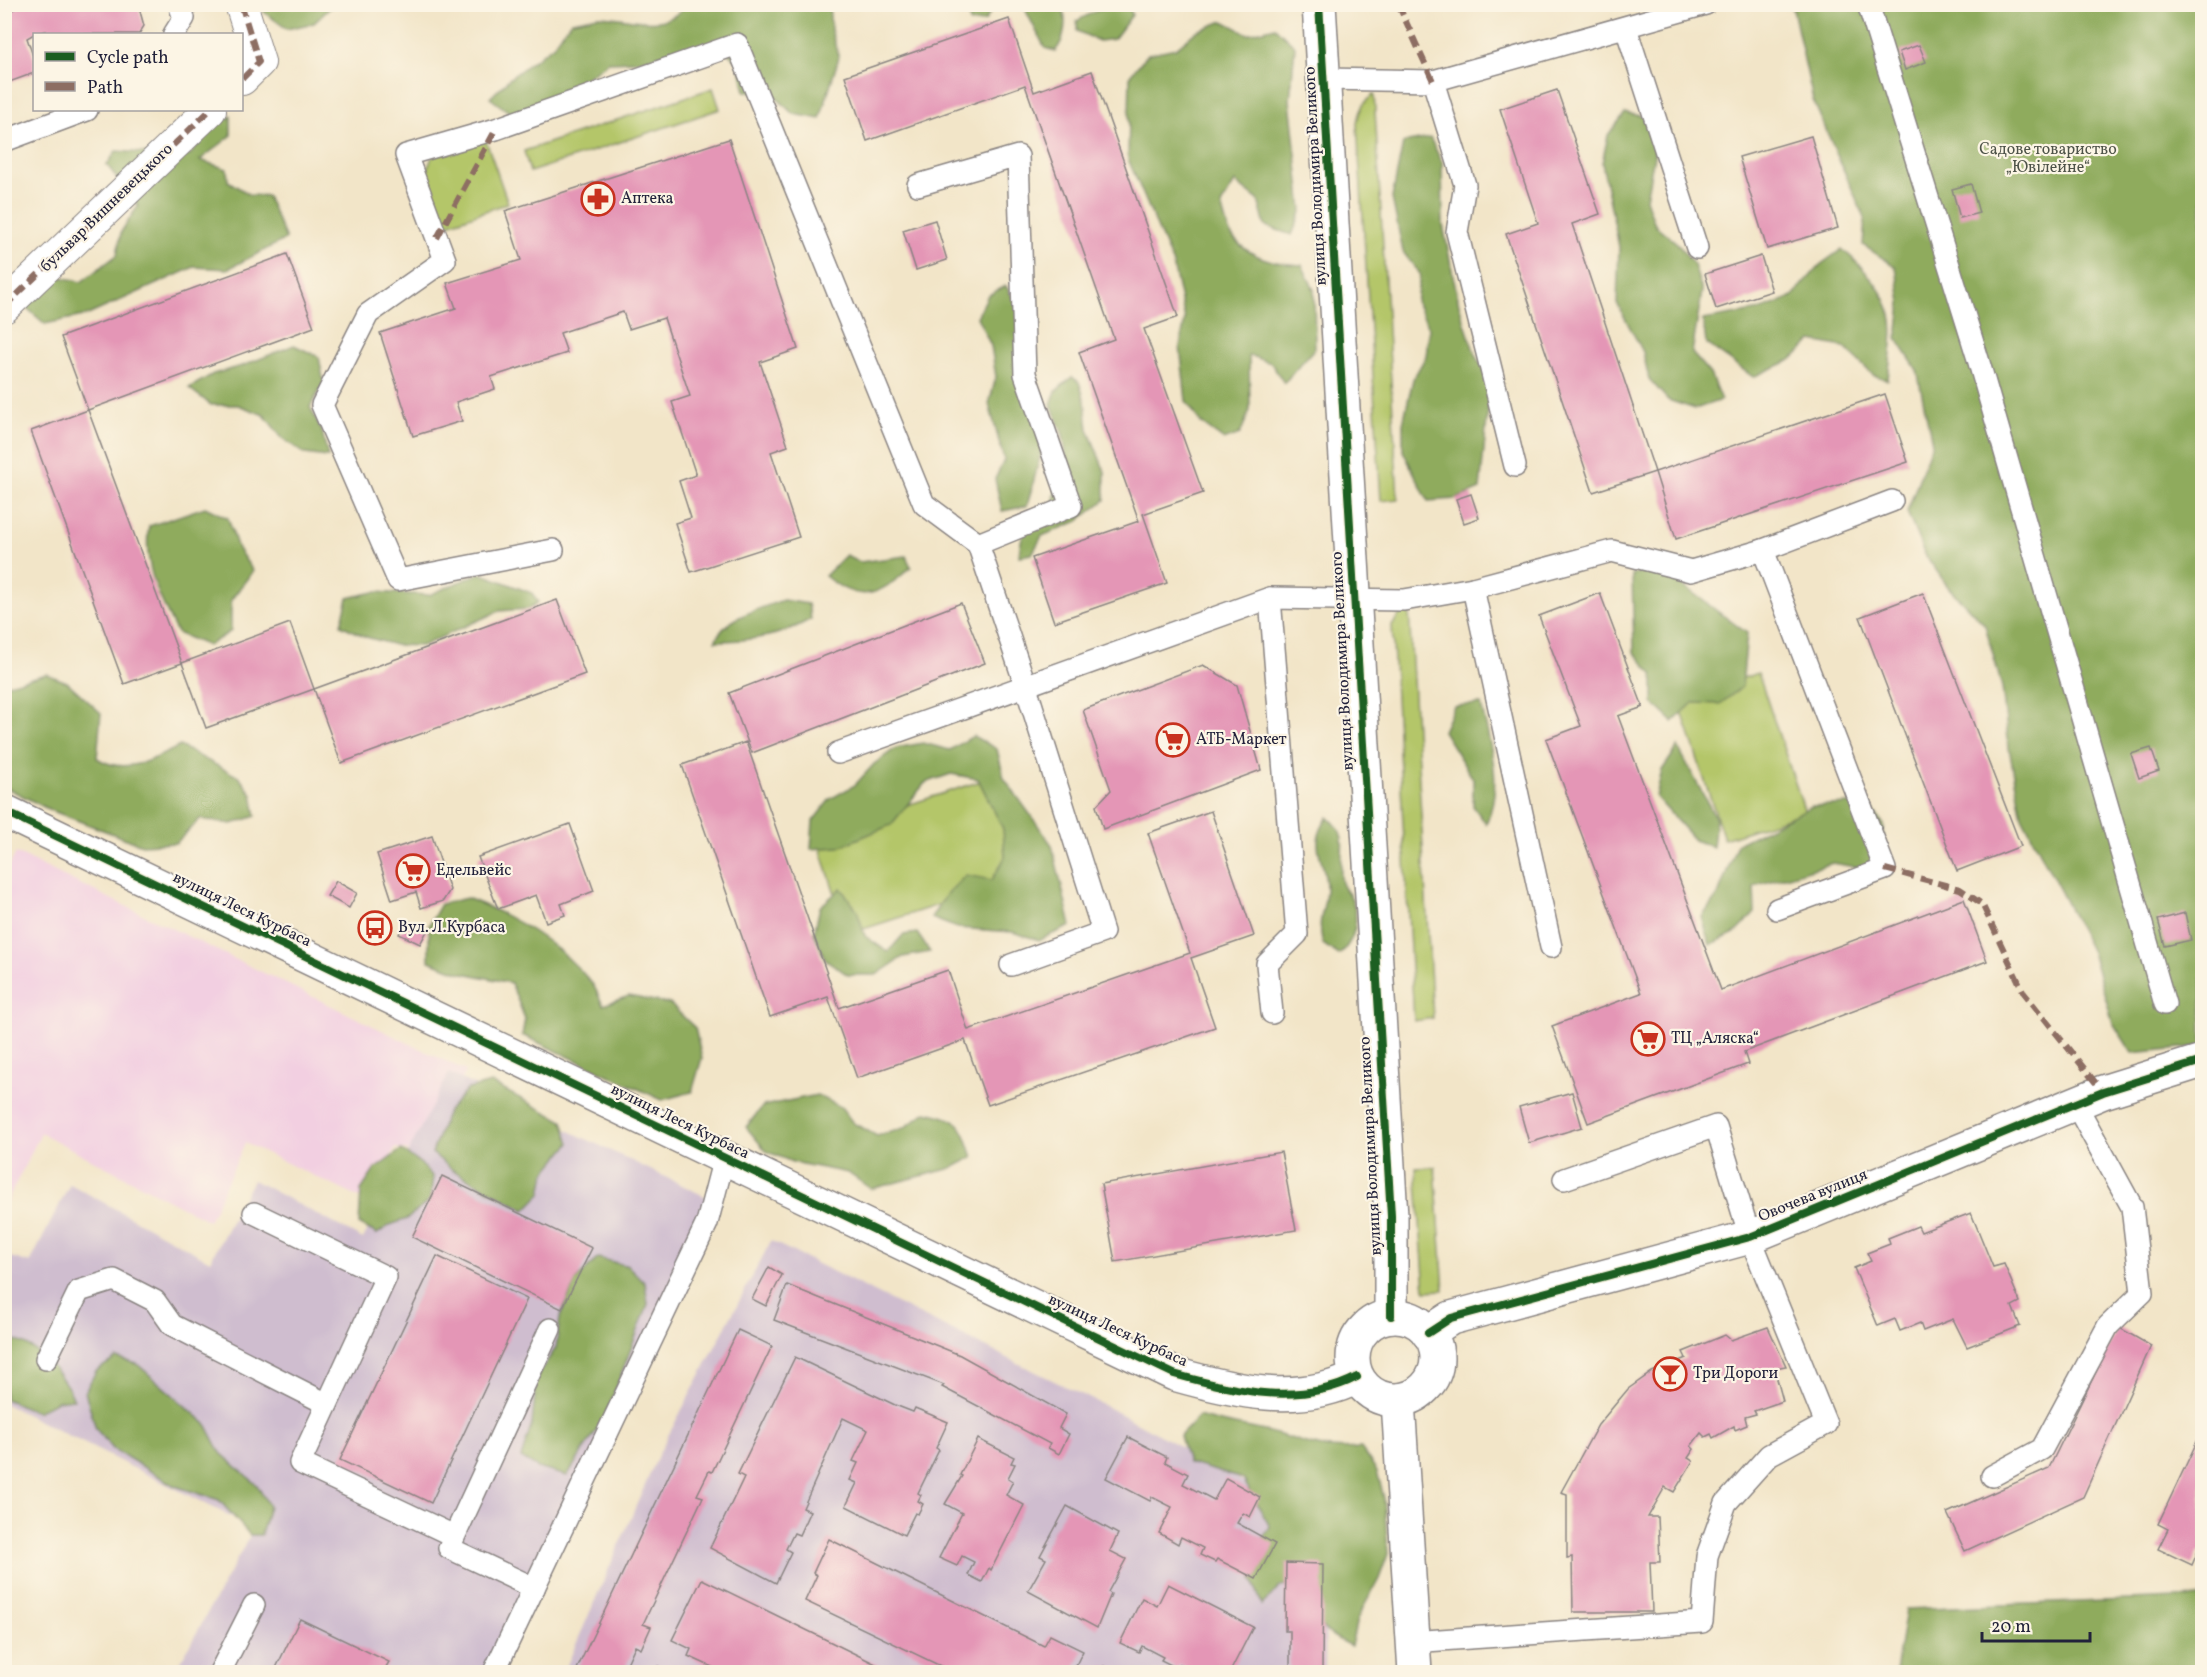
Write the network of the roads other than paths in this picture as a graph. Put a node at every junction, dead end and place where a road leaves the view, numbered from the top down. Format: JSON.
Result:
{"nodes":[{"id":1,"x":179,"y":4,"type":"edge"},
{"id":2,"x":241,"y":4,"type":"edge"},
{"id":3,"x":1319,"y":4,"type":"edge"},
{"id":4,"x":1706,"y":4,"type":"edge"},
{"id":5,"x":1868,"y":4,"type":"edge"},
{"id":6,"x":1626,"y":28,"type":"junction"},
{"id":7,"x":175,"y":33,"type":"edge"},
{"id":8,"x":243,"y":78,"type":"edge"},
{"id":9,"x":1325,"y":79,"type":"junction"},
{"id":10,"x":1433,"y":81,"type":"junction"},
{"id":11,"x":84,"y":111,"type":"edge"},
{"id":12,"x":209,"y":111,"type":"edge"},
{"id":13,"x":4,"y":141,"type":"edge"},
{"id":14,"x":918,"y":185,"type":"dead end"},
{"id":15,"x":1697,"y":248,"type":"dead end"},
{"id":16,"x":4,"y":308,"type":"edge"},
{"id":17,"x":1515,"y":466,"type":"dead end"},
{"id":18,"x":1892,"y":501,"type":"dead end"},
{"id":19,"x":978,"y":544,"type":"junction"},
{"id":20,"x":553,"y":550,"type":"dead end"},
{"id":21,"x":1763,"y":550,"type":"junction"},
{"id":22,"x":1473,"y":588,"type":"junction"},
{"id":23,"x":1270,"y":598,"type":"junction"},
{"id":24,"x":1353,"y":600,"type":"junction"},
{"id":25,"x":1026,"y":687,"type":"junction"},
{"id":26,"x":838,"y":753,"type":"dead end"},
{"id":27,"x":4,"y":812,"type":"edge"},
{"id":28,"x":1777,"y":909,"type":"dead end"},
{"id":29,"x":1551,"y":947,"type":"dead end"},
{"id":30,"x":1011,"y":965,"type":"dead end"},
{"id":31,"x":2165,"y":1004,"type":"dead end"},
{"id":32,"x":1272,"y":1013,"type":"dead end"},
{"id":33,"x":2202,"y":1062,"type":"edge"},
{"id":34,"x":2075,"y":1103,"type":"junction"},
{"id":35,"x":724,"y":1158,"type":"junction"},
{"id":36,"x":1564,"y":1179,"type":"dead end"},
{"id":37,"x":254,"y":1213,"type":"dead end"},
{"id":38,"x":1750,"y":1237,"type":"junction"},
{"id":39,"x":1391,"y":1316,"type":"junction"},
{"id":40,"x":550,"y":1329,"type":"dead end"},
{"id":41,"x":1428,"y":1333,"type":"junction"},
{"id":42,"x":46,"y":1359,"type":"dead end"},
{"id":43,"x":1357,"y":1377,"type":"junction"},
{"id":44,"x":1398,"y":1401,"type":"junction"},
{"id":45,"x":327,"y":1404,"type":"junction"},
{"id":46,"x":1992,"y":1476,"type":"dead end"},
{"id":47,"x":454,"y":1536,"type":"junction"},
{"id":48,"x":534,"y":1588,"type":"junction"},
{"id":49,"x":254,"y":1605,"type":"dead end"},
{"id":50,"x":1413,"y":1657,"type":"edge"},
{"id":51,"x":220,"y":1672,"type":"edge"},
{"id":52,"x":494,"y":1672,"type":"edge"}],
"edges":[{"from":1,"to":7,"type":"lane"},
{"from":2,"to":8,"type":"street"},
{"from":3,"to":9,"type":"street","name":"вулиця Володимира Великого"},
{"from":4,"to":6,"type":"lane"},
{"from":5,"to":31,"type":"lane"},
{"from":6,"to":10,"type":"lane"},
{"from":6,"to":15,"type":"lane"},
{"from":9,"to":10,"type":"lane"},
{"from":9,"to":24,"type":"street","name":"вулиця Володимира Великого"},
{"from":10,"to":17,"type":"lane"},
{"from":11,"to":13,"type":"lane"},
{"from":12,"to":16,"type":"street","name":"бульвар Вишневецького"},
{"from":14,"to":19,"type":"lane"},
{"from":18,"to":21,"type":"lane"},
{"from":19,"to":20,"type":"lane"},
{"from":19,"to":25,"type":"lane"},
{"from":21,"to":22,"type":"lane"},
{"from":21,"to":28,"type":"lane"},
{"from":22,"to":24,"type":"lane"},
{"from":22,"to":29,"type":"lane"},
{"from":23,"to":24,"type":"lane"},
{"from":23,"to":25,"type":"lane"},
{"from":23,"to":32,"type":"lane"},
{"from":24,"to":39,"type":"street","name":"вулиця Володимира Великого"},
{"from":25,"to":26,"type":"lane"},
{"from":25,"to":30,"type":"lane"},
{"from":27,"to":35,"type":"street","name":"вулиця Леся Курбаса"},
{"from":33,"to":34,"type":"street","name":"Овочева вулиця"},
{"from":34,"to":38,"type":"street","name":"Овочева вулиця"},
{"from":34,"to":46,"type":"lane"},
{"from":35,"to":43,"type":"street","name":"вулиця Леся Курбаса"},
{"from":35,"to":48,"type":"lane"},
{"from":36,"to":38,"type":"lane"},
{"from":37,"to":45,"type":"lane"},
{"from":38,"to":41,"type":"street","name":"Овочева вулиця"},
{"from":38,"to":50,"type":"lane"},
{"from":39,"to":41,"type":"street"},
{"from":39,"to":43,"type":"street"},
{"from":40,"to":47,"type":"lane"},
{"from":41,"to":44,"type":"street"},
{"from":42,"to":45,"type":"lane"},
{"from":43,"to":44,"type":"street"},
{"from":44,"to":50,"type":"street"},
{"from":45,"to":47,"type":"lane"},
{"from":47,"to":48,"type":"lane"},
{"from":48,"to":52,"type":"lane"},
{"from":49,"to":51,"type":"lane"}]}
